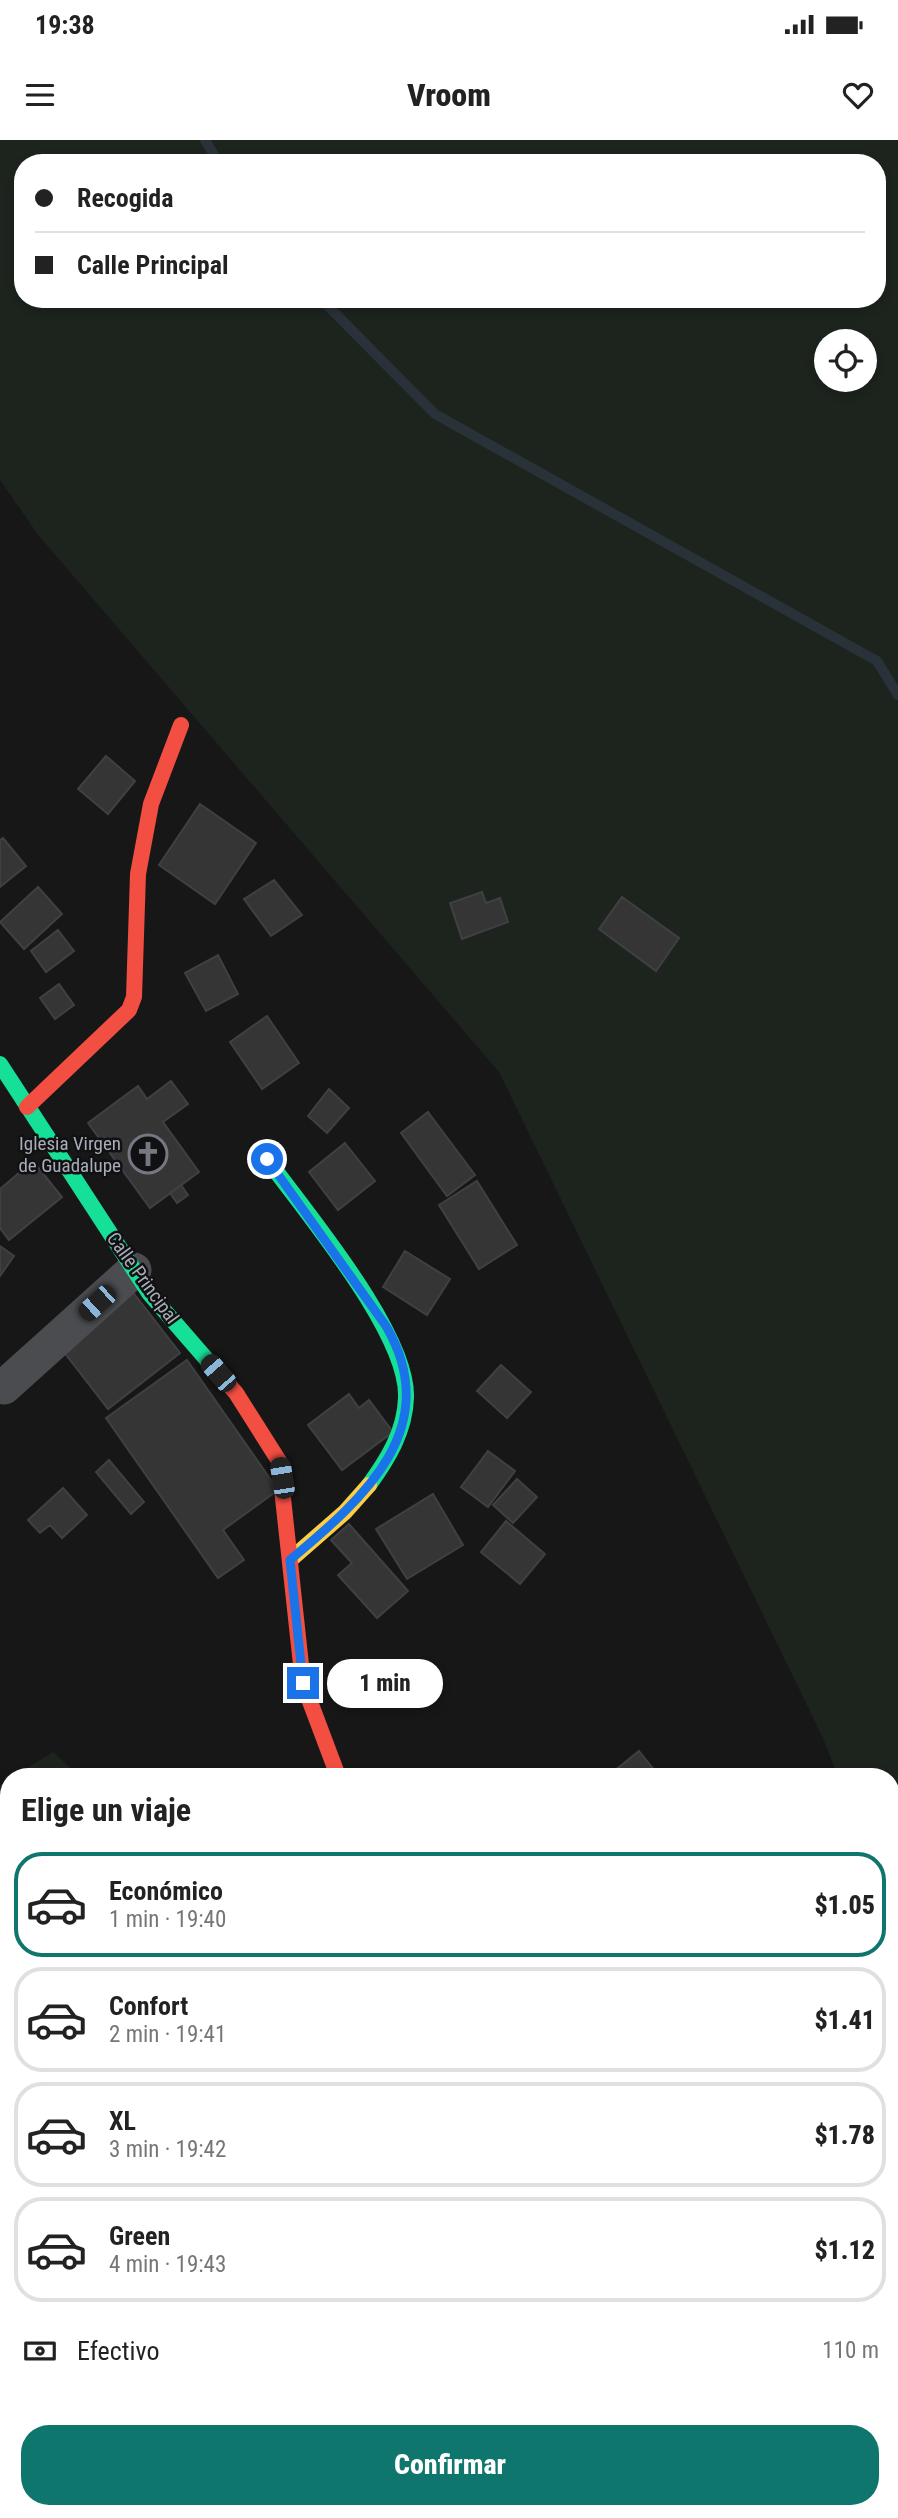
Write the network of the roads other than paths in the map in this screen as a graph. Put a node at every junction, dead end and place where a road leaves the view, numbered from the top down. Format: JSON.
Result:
{"nodes":[{"id":1,"x":181,"y":724,"type":"dead end"},
{"id":2,"x":0,"y":1064,"type":"edge"},
{"id":3,"x":27,"y":1107,"type":"junction"},
{"id":4,"x":267,"y":1159,"type":"dead end"},
{"id":5,"x":134,"y":1270,"type":"junction"},
{"id":6,"x":4,"y":1387,"type":"dead end"},
{"id":7,"x":290,"y":1560,"type":"junction"},
{"id":8,"x":335,"y":1768,"type":"edge"}],
"edges":[{"from":1,"to":3,"type":"street"},
{"from":2,"to":3,"type":"street","name":"Calle Principal"},
{"from":3,"to":5,"type":"street","name":"Calle Principal"},
{"from":4,"to":7,"type":"street"},
{"from":5,"to":6,"type":"street"},
{"from":5,"to":7,"type":"street","name":"Calle Principal"},
{"from":7,"to":8,"type":"street","name":"Calle Principal"}]}
